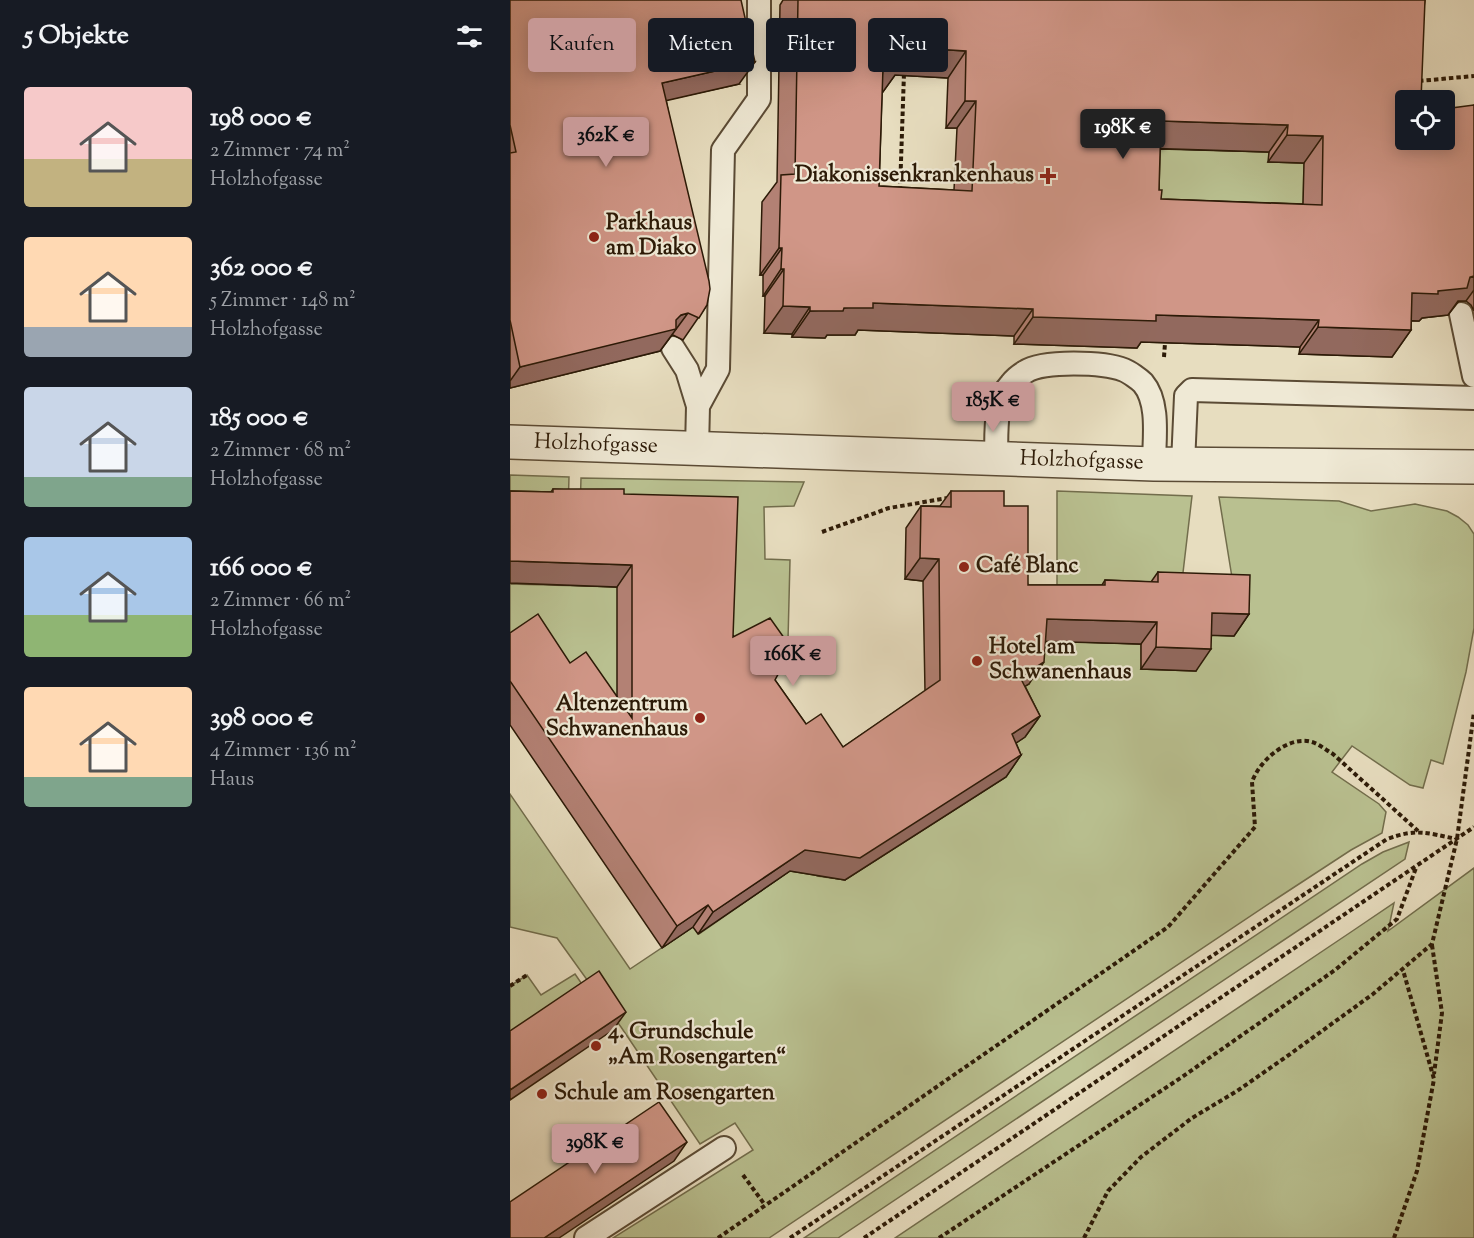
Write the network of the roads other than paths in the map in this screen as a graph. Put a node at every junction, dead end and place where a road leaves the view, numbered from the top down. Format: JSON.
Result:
{"nodes":[{"id":1,"x":759,"y":0,"type":"edge"},
{"id":2,"x":1461,"y":314,"type":"edge"},
{"id":3,"x":673,"y":348,"type":"edge"},
{"id":4,"x":1474,"y":376,"type":"edge"},
{"id":5,"x":1474,"y":398,"type":"edge"},
{"id":6,"x":698,"y":406,"type":"junction"},
{"id":7,"x":510,"y":442,"type":"edge"},
{"id":8,"x":697,"y":450,"type":"junction"},
{"id":9,"x":996,"y":459,"type":"junction"},
{"id":10,"x":1168,"y":464,"type":"junction"},
{"id":11,"x":1474,"y":467,"type":"edge"},
{"id":12,"x":724,"y":1148,"type":"dead end"},
{"id":13,"x":586,"y":1238,"type":"edge"}],
"edges":[{"from":1,"to":6,"type":"lane"},
{"from":2,"to":4,"type":"lane"},
{"from":3,"to":6,"type":"lane"},
{"from":5,"to":10,"type":"lane"},
{"from":6,"to":8,"type":"lane"},
{"from":7,"to":8,"type":"street","name":"Holzhofgasse"},
{"from":8,"to":9,"type":"street","name":"Holzhofgasse"},
{"from":9,"to":10,"type":"street","name":"Holzhofgasse"},
{"from":9,"to":10,"type":"lane"},
{"from":10,"to":11,"type":"street","name":"Holzhofgasse"},
{"from":12,"to":13,"type":"lane"}]}
